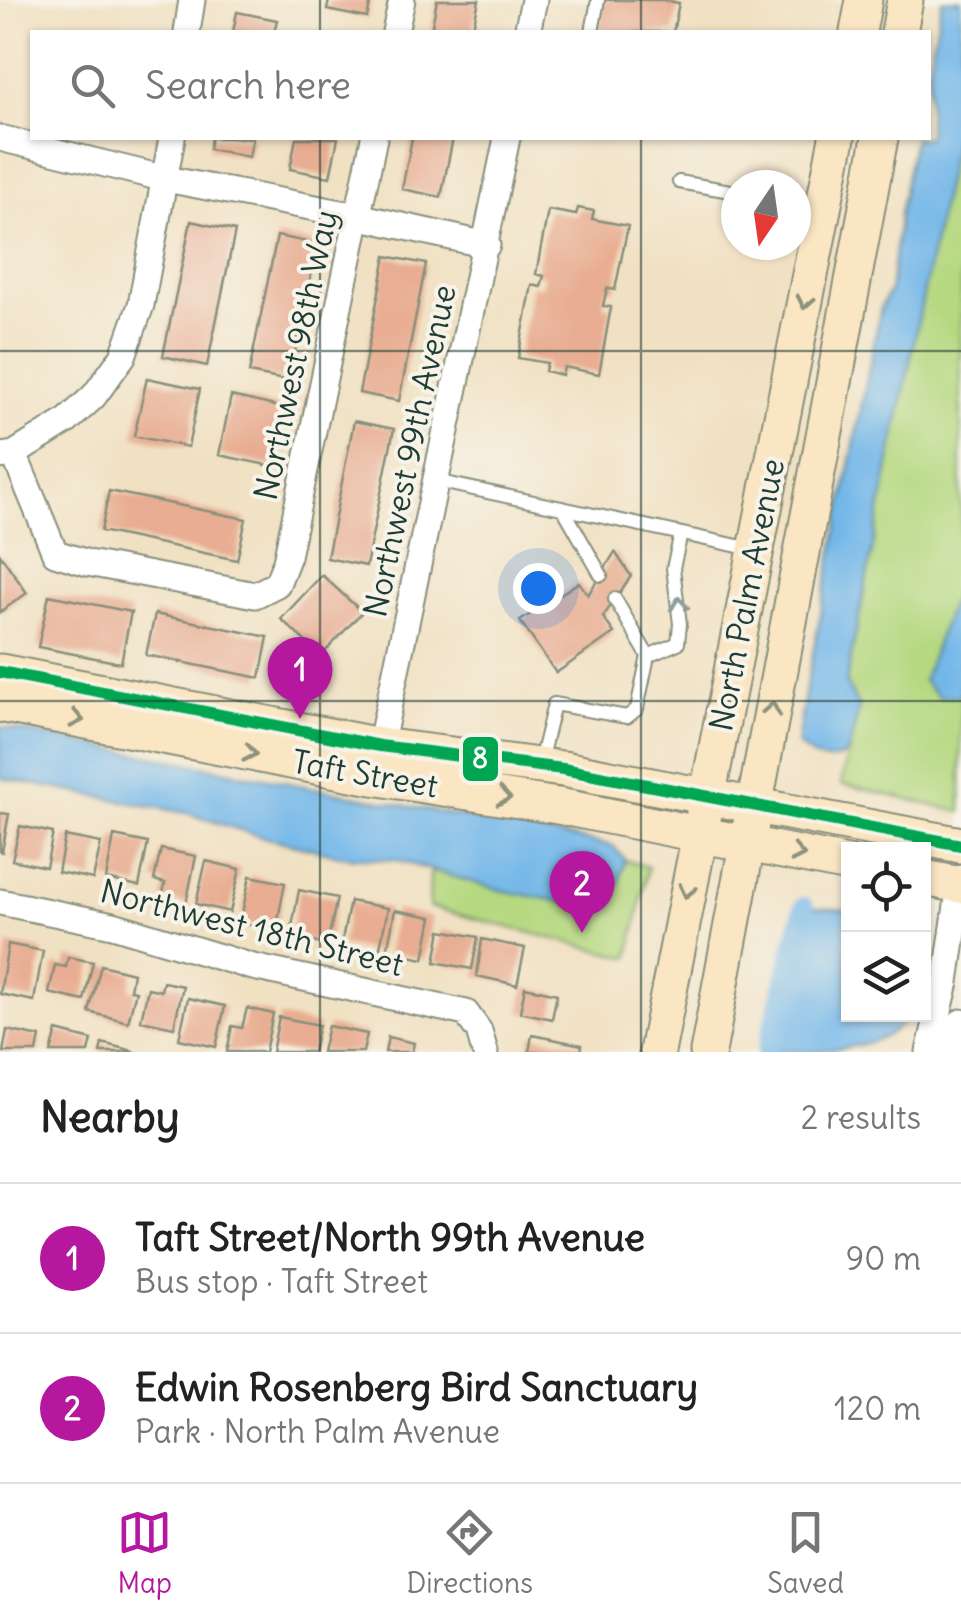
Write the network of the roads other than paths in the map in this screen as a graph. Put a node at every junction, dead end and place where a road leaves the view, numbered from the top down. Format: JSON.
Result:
{"nodes":[{"id":1,"x":192,"y":0,"type":"edge"},
{"id":2,"x":402,"y":0,"type":"edge"},
{"id":3,"x":534,"y":0,"type":"edge"},
{"id":4,"x":598,"y":0,"type":"edge"},
{"id":5,"x":864,"y":0,"type":"edge"},
{"id":6,"x":905,"y":0,"type":"edge"},
{"id":7,"x":188,"y":30,"type":"edge"},
{"id":8,"x":395,"y":30,"type":"edge"},
{"id":9,"x":528,"y":30,"type":"edge"},
{"id":10,"x":592,"y":30,"type":"edge"},
{"id":11,"x":858,"y":30,"type":"edge"},
{"id":12,"x":899,"y":30,"type":"edge"},
{"id":13,"x":0,"y":138,"type":"edge"},
{"id":14,"x":172,"y":140,"type":"edge"},
{"id":15,"x":374,"y":140,"type":"edge"},
{"id":16,"x":507,"y":140,"type":"edge"},
{"id":17,"x":837,"y":140,"type":"edge"},
{"id":18,"x":880,"y":140,"type":"edge"},
{"id":19,"x":166,"y":180,"type":"junction"},
{"id":20,"x":680,"y":182,"type":"dead end"},
{"id":21,"x":721,"y":189,"type":"edge"},
{"id":22,"x":358,"y":216,"type":"junction"},
{"id":23,"x":486,"y":245,"type":"junction"},
{"id":24,"x":7,"y":455,"type":"edge"},
{"id":25,"x":436,"y":481,"type":"junction"},
{"id":26,"x":562,"y":508,"type":"junction"},
{"id":27,"x":681,"y":534,"type":"junction"},
{"id":28,"x":756,"y":550,"type":"junction"},
{"id":29,"x":601,"y":575,"type":"dead end"},
{"id":30,"x":615,"y":599,"type":"dead end"},
{"id":31,"x":648,"y":656,"type":"junction"},
{"id":32,"x":0,"y":672,"type":"edge"},
{"id":33,"x":0,"y":704,"type":"edge"},
{"id":34,"x":377,"y":761,"type":"junction"},
{"id":35,"x":539,"y":766,"type":"junction"},
{"id":36,"x":707,"y":796,"type":"junction"},
{"id":37,"x":756,"y":805,"type":"junction"},
{"id":38,"x":700,"y":835,"type":"junction"},
{"id":39,"x":748,"y":845,"type":"junction"},
{"id":40,"x":961,"y":846,"type":"edge"},
{"id":41,"x":841,"y":863,"type":"edge"},
{"id":42,"x":931,"y":879,"type":"edge"},
{"id":43,"x":960,"y":883,"type":"edge"},
{"id":44,"x":0,"y":902,"type":"edge"},
{"id":45,"x":961,"y":1022,"type":"edge"},
{"id":46,"x":482,"y":1041,"type":"edge"},
{"id":47,"x":657,"y":1052,"type":"edge"},
{"id":48,"x":708,"y":1052,"type":"edge"},
{"id":49,"x":930,"y":1052,"type":"edge"},
{"id":50,"x":954,"y":1052,"type":"edge"}],
"edges":[{"from":1,"to":7,"type":"street"},
{"from":2,"to":8,"type":"street"},
{"from":3,"to":9,"type":"street"},
{"from":4,"to":10,"type":"lane"},
{"from":5,"to":11,"type":"main road"},
{"from":6,"to":12,"type":"main road"},
{"from":13,"to":19,"type":"street"},
{"from":14,"to":19,"type":"street"},
{"from":15,"to":22,"type":"street","name":"Northwest 98th Way"},
{"from":16,"to":23,"type":"street","name":"Northwest 99th Avenue"},
{"from":17,"to":28,"type":"main road","name":"North Palm Avenue","one_way":true},
{"from":37,"to":18,"type":"main road","name":"North Palm Avenue","one_way":true},
{"from":19,"to":22,"type":"street"},
{"from":19,"to":24,"type":"street"},
{"from":20,"to":21,"type":"lane"},
{"from":22,"to":23,"type":"street"},
{"from":22,"to":24,"type":"street","name":"Northwest 98th Way"},
{"from":23,"to":25,"type":"street","name":"Northwest 99th Avenue"},
{"from":25,"to":26,"type":"lane"},
{"from":25,"to":34,"type":"street","name":"Northwest 99th Avenue"},
{"from":26,"to":27,"type":"lane"},
{"from":26,"to":29,"type":"lane"},
{"from":27,"to":28,"type":"lane"},
{"from":31,"to":27,"type":"lane","one_way":true},
{"from":28,"to":36,"type":"main road","name":"North Palm Avenue"},
{"from":30,"to":31,"type":"lane"},
{"from":31,"to":35,"type":"lane"},
{"from":32,"to":34,"type":"main road","name":"Taft Street"},
{"from":33,"to":34,"type":"main road","name":"Taft Street","one_way":true},
{"from":34,"to":35,"type":"main road","name":"Taft Street"},
{"from":34,"to":38,"type":"main road","name":"Taft Street","one_way":true},
{"from":35,"to":36,"type":"main road","name":"Taft Street"},
{"from":36,"to":37,"type":"main road","name":"Taft Street"},
{"from":36,"to":38,"type":"main road","name":"North Palm Avenue"},
{"from":37,"to":39,"type":"main road","name":"North Palm Avenue"},
{"from":37,"to":40,"type":"main road","name":"Taft Street"},
{"from":38,"to":39,"type":"main road","name":"Taft Street"},
{"from":38,"to":47,"type":"main road","name":"North Palm Avenue","one_way":true},
{"from":39,"to":41,"type":"main road","name":"Taft Street","one_way":true},
{"from":39,"to":48,"type":"main road","name":"North Palm Avenue"},
{"from":42,"to":43,"type":"main road"},
{"from":43,"to":49,"type":"street"},
{"from":44,"to":46,"type":"street","name":"Northwest 18th Street"},
{"from":45,"to":50,"type":"street"}]}
